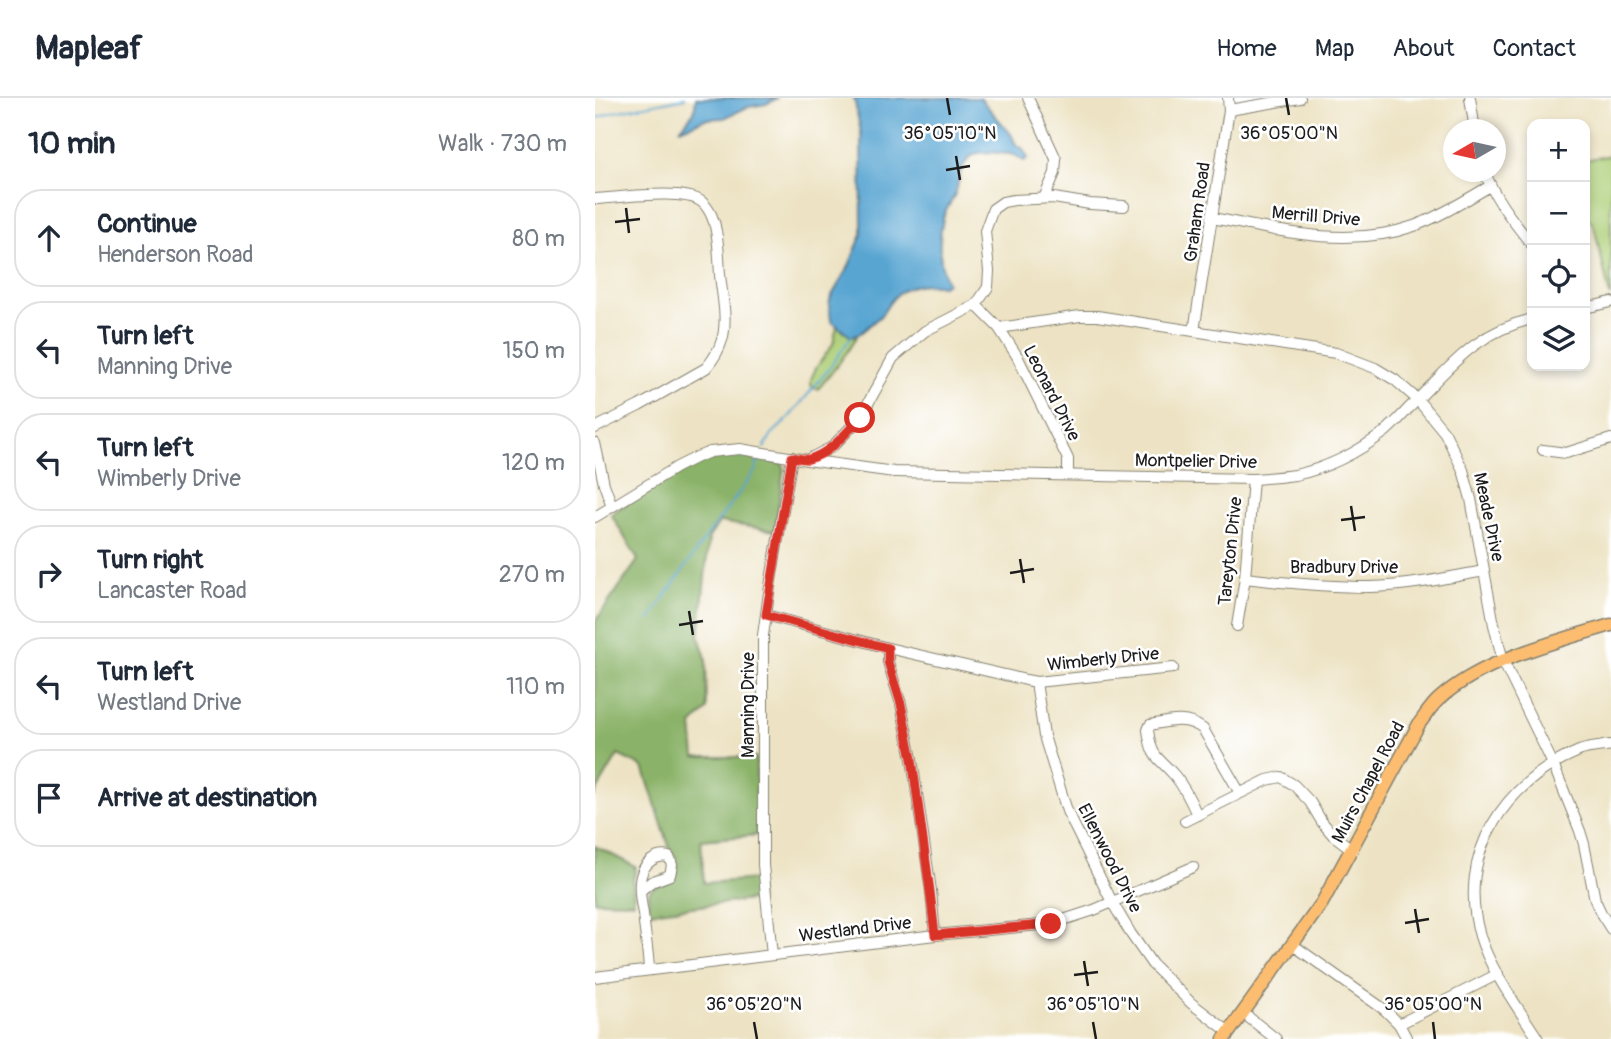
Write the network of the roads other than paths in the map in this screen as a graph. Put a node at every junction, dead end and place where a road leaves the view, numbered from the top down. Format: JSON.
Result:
{"nodes":[{"id":1,"x":1028,"y":98,"type":"edge"},
{"id":2,"x":1228,"y":98,"type":"edge"},
{"id":3,"x":1300,"y":98,"type":"edge"},
{"id":4,"x":1470,"y":98,"type":"edge"},
{"id":5,"x":1229,"y":110,"type":"junction"},
{"id":6,"x":1473,"y":119,"type":"edge"},
{"id":7,"x":1489,"y":182,"type":"edge"},
{"id":8,"x":1490,"y":186,"type":"junction"},
{"id":9,"x":1044,"y":198,"type":"junction"},
{"id":10,"x":595,"y":199,"type":"edge"},
{"id":11,"x":1124,"y":206,"type":"dead end"},
{"id":12,"x":1213,"y":218,"type":"junction"},
{"id":13,"x":1527,"y":239,"type":"edge"},
{"id":14,"x":1611,"y":302,"type":"edge"},
{"id":15,"x":976,"y":305,"type":"junction"},
{"id":16,"x":1590,"y":306,"type":"edge"},
{"id":17,"x":1527,"y":320,"type":"edge"},
{"id":18,"x":999,"y":328,"type":"junction"},
{"id":19,"x":1194,"y":331,"type":"junction"},
{"id":20,"x":1417,"y":400,"type":"junction"},
{"id":21,"x":595,"y":428,"type":"edge"},
{"id":22,"x":1611,"y":439,"type":"edge"},
{"id":23,"x":595,"y":443,"type":"edge"},
{"id":24,"x":1543,"y":450,"type":"dead end"},
{"id":25,"x":792,"y":457,"type":"junction"},
{"id":26,"x":807,"y":460,"type":"junction"},
{"id":27,"x":1068,"y":474,"type":"junction"},
{"id":28,"x":1253,"y":479,"type":"junction"},
{"id":29,"x":612,"y":506,"type":"junction"},
{"id":30,"x":595,"y":517,"type":"edge"},
{"id":31,"x":1484,"y":571,"type":"junction"},
{"id":32,"x":1245,"y":578,"type":"junction"},
{"id":33,"x":766,"y":615,"type":"junction"},
{"id":34,"x":1611,"y":625,"type":"edge"},
{"id":35,"x":1237,"y":626,"type":"dead end"},
{"id":36,"x":888,"y":648,"type":"junction"},
{"id":37,"x":1503,"y":661,"type":"junction"},
{"id":38,"x":1173,"y":668,"type":"dead end"},
{"id":39,"x":1036,"y":682,"type":"junction"},
{"id":40,"x":1611,"y":746,"type":"edge"},
{"id":41,"x":1553,"y":764,"type":"junction"},
{"id":42,"x":1240,"y":793,"type":"junction"},
{"id":43,"x":1197,"y":815,"type":"junction"},
{"id":44,"x":1185,"y":821,"type":"dead end"},
{"id":45,"x":1353,"y":850,"type":"junction"},
{"id":46,"x":1193,"y":867,"type":"dead end"},
{"id":47,"x":640,"y":891,"type":"dead end"},
{"id":48,"x":1112,"y":902,"type":"junction"},
{"id":49,"x":1611,"y":929,"type":"edge"},
{"id":50,"x":935,"y":935,"type":"junction"},
{"id":51,"x":1293,"y":945,"type":"junction"},
{"id":52,"x":772,"y":955,"type":"junction"},
{"id":53,"x":649,"y":969,"type":"junction"},
{"id":54,"x":1498,"y":974,"type":"junction"},
{"id":55,"x":595,"y":977,"type":"edge"},
{"id":56,"x":1243,"y":1013,"type":"junction"},
{"id":57,"x":1399,"y":1024,"type":"junction"},
{"id":58,"x":1226,"y":1036,"type":"edge"},
{"id":59,"x":1276,"y":1039,"type":"edge"},
{"id":60,"x":1407,"y":1039,"type":"edge"},
{"id":61,"x":1538,"y":1039,"type":"edge"}],
"edges":[{"from":1,"to":9,"type":"street"},
{"from":2,"to":5,"type":"street","name":"Graham Road"},
{"from":3,"to":5,"type":"street"},
{"from":4,"to":6,"type":"street"},
{"from":5,"to":12,"type":"street","name":"Graham Road"},
{"from":7,"to":8,"type":"street"},
{"from":8,"to":12,"type":"street","name":"Merrill Drive"},
{"from":8,"to":13,"type":"street"},
{"from":9,"to":11,"type":"street"},
{"from":9,"to":15,"type":"street"},
{"from":10,"to":21,"type":"street"},
{"from":12,"to":19,"type":"street","name":"Graham Road"},
{"from":14,"to":16,"type":"street"},
{"from":15,"to":18,"type":"street"},
{"from":15,"to":26,"type":"street"},
{"from":17,"to":20,"type":"street","name":"Montpelier Drive"},
{"from":18,"to":19,"type":"street","name":"Meade Drive"},
{"from":18,"to":27,"type":"street","name":"Leonard Drive"},
{"from":19,"to":20,"type":"street","name":"Meade Drive"},
{"from":20,"to":28,"type":"street","name":"Montpelier Drive"},
{"from":20,"to":31,"type":"street","name":"Meade Drive"},
{"from":22,"to":24,"type":"street"},
{"from":23,"to":29,"type":"street"},
{"from":25,"to":26,"type":"street","name":"Montpelier Drive"},
{"from":25,"to":29,"type":"street","name":"Montpelier Drive"},
{"from":25,"to":33,"type":"street","name":"Manning Drive"},
{"from":26,"to":27,"type":"street","name":"Montpelier Drive"},
{"from":27,"to":28,"type":"street","name":"Montpelier Drive"},
{"from":28,"to":32,"type":"street","name":"Tareyton Drive"},
{"from":29,"to":30,"type":"street","name":"Montpelier Drive"},
{"from":31,"to":32,"type":"street","name":"Bradbury Drive"},
{"from":31,"to":37,"type":"street","name":"Meade Drive"},
{"from":32,"to":35,"type":"street","name":"Tareyton Drive"},
{"from":33,"to":36,"type":"street"},
{"from":33,"to":52,"type":"street","name":"Manning Drive"},
{"from":34,"to":37,"type":"main road","name":"Muirs Chapel Road"},
{"from":36,"to":39,"type":"street"},
{"from":36,"to":50,"type":"street"},
{"from":37,"to":41,"type":"street","name":"Meade Drive"},
{"from":37,"to":45,"type":"main road","name":"Muirs Chapel Road"},
{"from":38,"to":39,"type":"street","name":"Wimberly Drive"},
{"from":39,"to":48,"type":"street","name":"Ellenwood Drive"},
{"from":40,"to":41,"type":"street"},
{"from":41,"to":49,"type":"street","name":"Meade Drive"},
{"from":41,"to":54,"type":"street"},
{"from":42,"to":43,"type":"street"},
{"from":42,"to":43,"type":"street"},
{"from":42,"to":45,"type":"street"},
{"from":43,"to":44,"type":"street"},
{"from":45,"to":51,"type":"main road","name":"Muirs Chapel Road"},
{"from":46,"to":48,"type":"street","name":"Westland Drive"},
{"from":47,"to":53,"type":"street"},
{"from":48,"to":50,"type":"street","name":"Westland Drive"},
{"from":48,"to":58,"type":"street","name":"Ellenwood Drive"},
{"from":50,"to":52,"type":"street","name":"Westland Drive"},
{"from":51,"to":56,"type":"main road","name":"Muirs Chapel Road"},
{"from":51,"to":57,"type":"street"},
{"from":52,"to":53,"type":"street","name":"Westland Drive"},
{"from":53,"to":55,"type":"street","name":"Westland Drive"},
{"from":54,"to":57,"type":"street"},
{"from":54,"to":61,"type":"street"},
{"from":56,"to":58,"type":"main road","name":"Muirs Chapel Road"},
{"from":56,"to":59,"type":"street"},
{"from":57,"to":60,"type":"street"}]}
